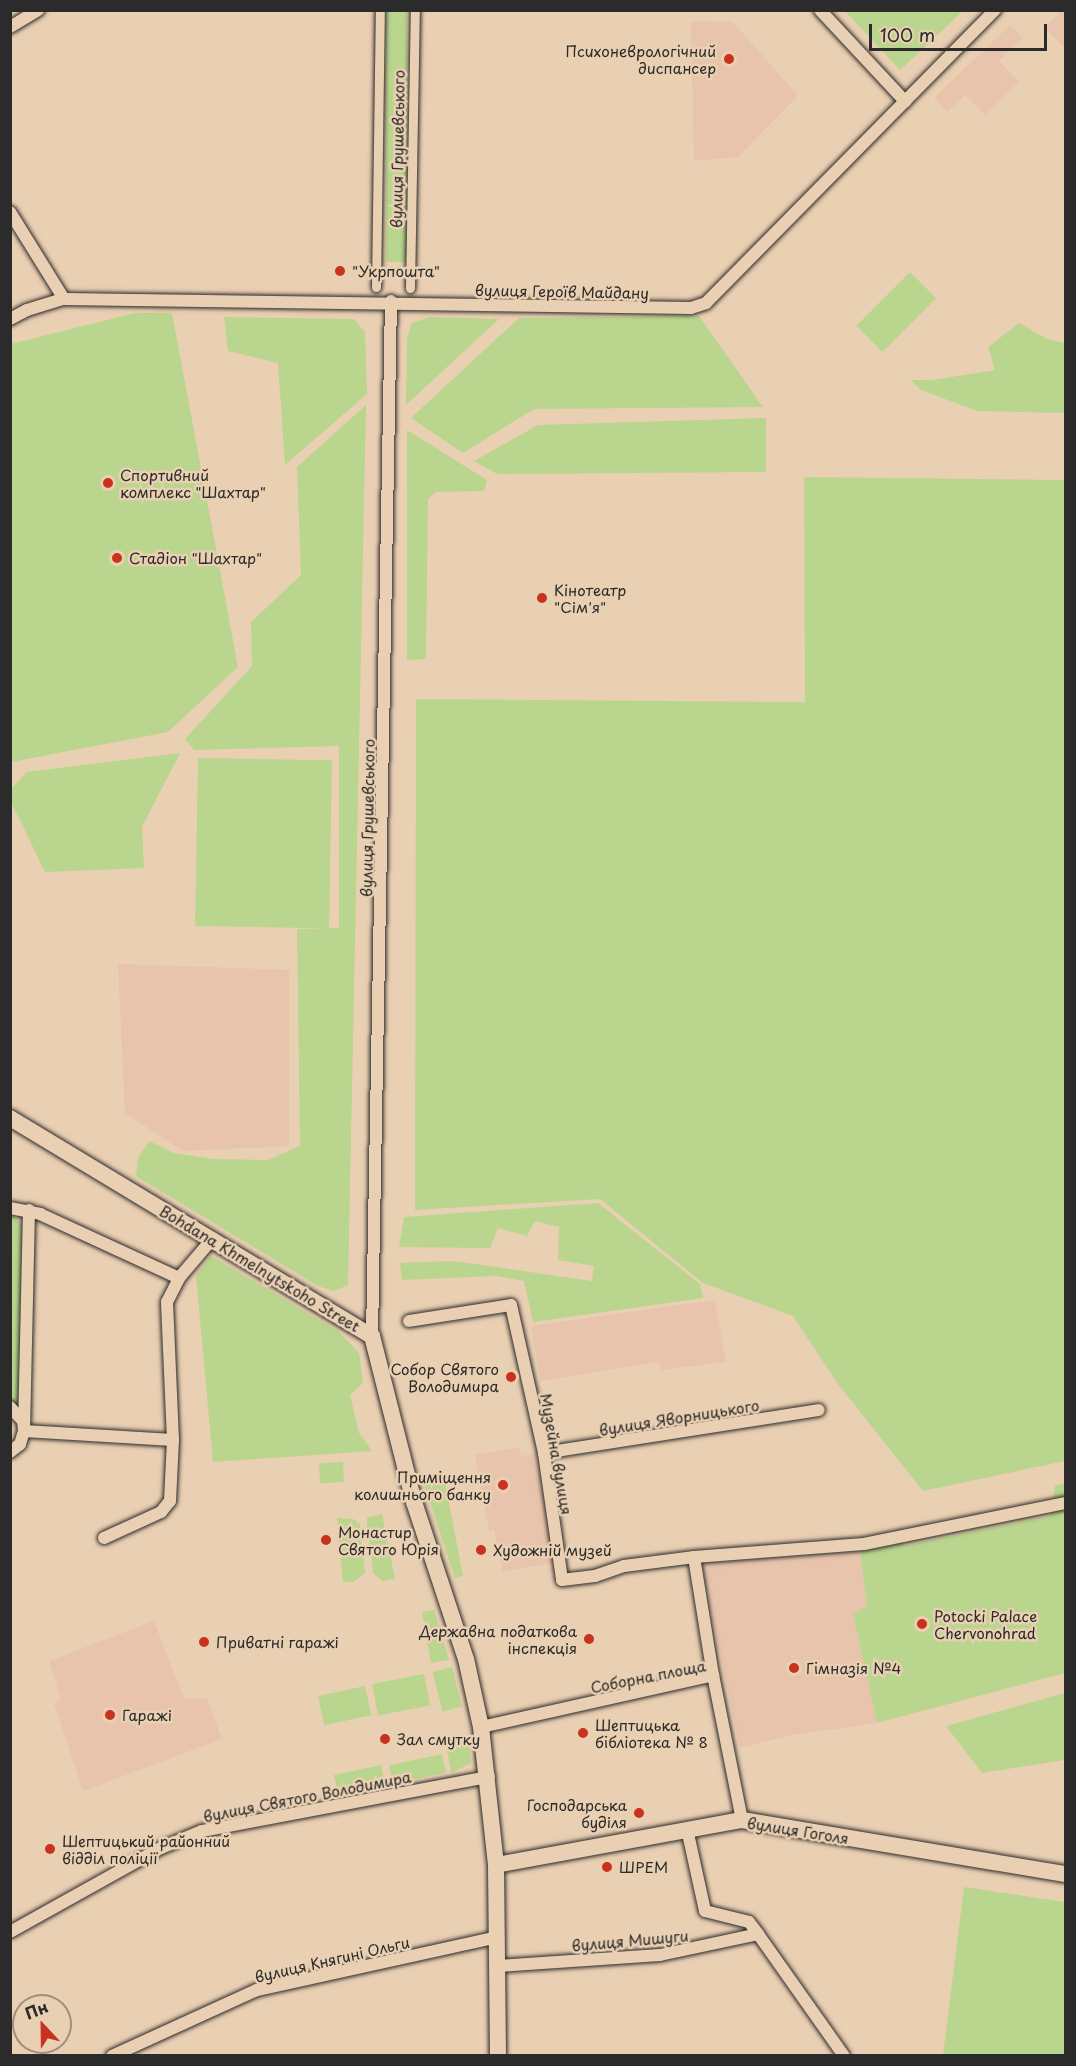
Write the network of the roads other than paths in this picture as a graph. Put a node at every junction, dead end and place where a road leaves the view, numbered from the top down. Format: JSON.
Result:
{"nodes":[{"id":1,"x":38,"y":10,"type":"edge"},
{"id":2,"x":380,"y":10,"type":"edge"},
{"id":3,"x":414,"y":10,"type":"edge"},
{"id":4,"x":820,"y":10,"type":"edge"},
{"id":5,"x":995,"y":10,"type":"edge"},
{"id":6,"x":10,"y":27,"type":"edge"},
{"id":7,"x":905,"y":100,"type":"junction"},
{"id":8,"x":10,"y":212,"type":"edge"},
{"id":9,"x":376,"y":287,"type":"dead end"},
{"id":10,"x":410,"y":288,"type":"dead end"},
{"id":11,"x":64,"y":299,"type":"junction"},
{"id":12,"x":391,"y":301,"type":"junction"},
{"id":13,"x":10,"y":319,"type":"edge"},
{"id":14,"x":10,"y":1118,"type":"edge"},
{"id":15,"x":10,"y":1208,"type":"edge"},
{"id":16,"x":29,"y":1210,"type":"junction"},
{"id":17,"x":213,"y":1238,"type":"junction"},
{"id":18,"x":179,"y":1278,"type":"junction"},
{"id":19,"x":409,"y":1321,"type":"dead end"},
{"id":20,"x":372,"y":1336,"type":"junction"},
{"id":21,"x":10,"y":1407,"type":"edge"},
{"id":22,"x":819,"y":1410,"type":"dead end"},
{"id":23,"x":24,"y":1431,"type":"junction"},
{"id":24,"x":172,"y":1440,"type":"junction"},
{"id":25,"x":10,"y":1452,"type":"edge"},
{"id":26,"x":544,"y":1453,"type":"junction"},
{"id":27,"x":1065,"y":1503,"type":"edge"},
{"id":28,"x":104,"y":1538,"type":"dead end"},
{"id":29,"x":694,"y":1557,"type":"junction"},
{"id":30,"x":713,"y":1675,"type":"junction"},
{"id":31,"x":481,"y":1727,"type":"junction"},
{"id":32,"x":489,"y":1777,"type":"junction"},
{"id":33,"x":742,"y":1820,"type":"junction"},
{"id":34,"x":687,"y":1829,"type":"junction"},
{"id":35,"x":496,"y":1865,"type":"junction"},
{"id":36,"x":1065,"y":1874,"type":"edge"},
{"id":37,"x":10,"y":1932,"type":"edge"},
{"id":38,"x":758,"y":1934,"type":"junction"},
{"id":39,"x":498,"y":1937,"type":"junction"},
{"id":40,"x":498,"y":1966,"type":"junction"},
{"id":41,"x":112,"y":2055,"type":"edge"},
{"id":42,"x":498,"y":2055,"type":"edge"},
{"id":43,"x":844,"y":2055,"type":"edge"}],
"edges":[{"from":1,"to":6,"type":"street"},
{"from":2,"to":9,"type":"street","name":"вулиця Грушевського"},
{"from":3,"to":10,"type":"street","name":"вулиця Грушевського"},
{"from":4,"to":7,"type":"street"},
{"from":5,"to":7,"type":"street","name":"вулиця Героїв Майдану"},
{"from":7,"to":12,"type":"street","name":"вулиця Героїв Майдану"},
{"from":8,"to":11,"type":"street"},
{"from":11,"to":12,"type":"street","name":"вулиця Героїв Майдану"},
{"from":11,"to":13,"type":"street","name":"вулиця Героїв Майдану"},
{"from":12,"to":20,"type":"street","name":"вулиця Грушевського"},
{"from":14,"to":17,"type":"main road","name":"Bohdana Khmelnytskoho Street"},
{"from":15,"to":16,"type":"street"},
{"from":16,"to":18,"type":"street"},
{"from":16,"to":23,"type":"street"},
{"from":17,"to":18,"type":"street"},
{"from":17,"to":20,"type":"main road","name":"Bohdana Khmelnytskoho Street"},
{"from":18,"to":24,"type":"street"},
{"from":19,"to":26,"type":"street","name":"Музейна вулиця"},
{"from":20,"to":31,"type":"main road","name":"Bohdana Khmelnytskoho Street"},
{"from":21,"to":23,"type":"street"},
{"from":22,"to":26,"type":"street","name":"вулиця Яворницького"},
{"from":23,"to":24,"type":"street"},
{"from":23,"to":25,"type":"street"},
{"from":24,"to":28,"type":"street"},
{"from":26,"to":29,"type":"street","name":"Музейна вулиця"},
{"from":27,"to":29,"type":"street","name":"Музейна вулиця"},
{"from":29,"to":30,"type":"street"},
{"from":30,"to":31,"type":"street","name":"Соборна площа"},
{"from":30,"to":33,"type":"street","name":"Соборна площа"},
{"from":31,"to":32,"type":"main road","name":"Bohdana Khmelnytskoho Street"},
{"from":32,"to":35,"type":"main road","name":"Bohdana Khmelnytskoho Street"},
{"from":32,"to":37,"type":"street","name":"вулиця Святого Володимира"},
{"from":33,"to":34,"type":"main road","name":"вулиця Гоголя"},
{"from":33,"to":36,"type":"main road","name":"вулиця Гоголя"},
{"from":34,"to":35,"type":"main road","name":"вулиця Гоголя"},
{"from":34,"to":38,"type":"street"},
{"from":35,"to":39,"type":"main road","name":"Bohdana Khmelnytskoho Street"},
{"from":38,"to":40,"type":"street","name":"вулиця Мишуги"},
{"from":38,"to":43,"type":"street"},
{"from":39,"to":40,"type":"main road","name":"Bohdana Khmelnytskoho Street"},
{"from":39,"to":41,"type":"street","name":"вулиця Княгині Ольги"},
{"from":40,"to":42,"type":"main road","name":"Bohdana Khmelnytskoho Street"}]}
